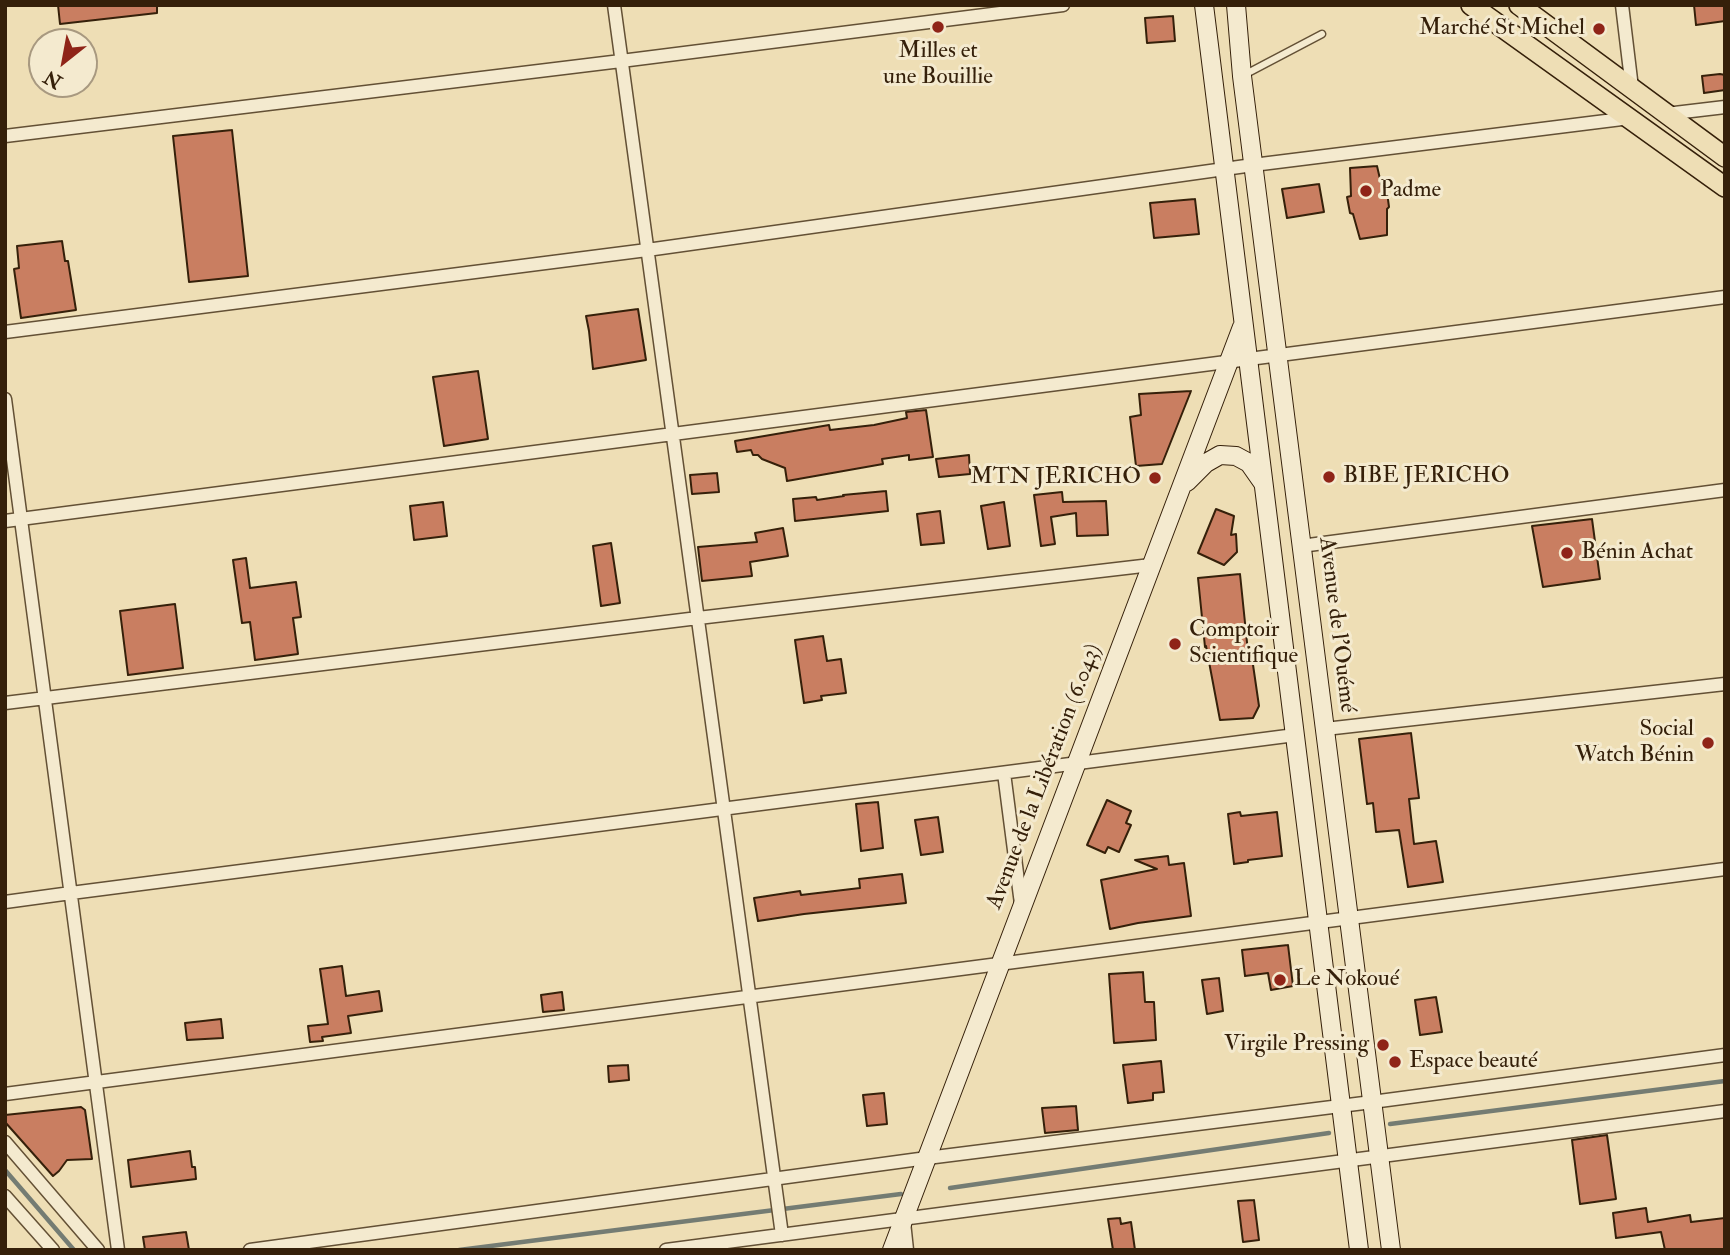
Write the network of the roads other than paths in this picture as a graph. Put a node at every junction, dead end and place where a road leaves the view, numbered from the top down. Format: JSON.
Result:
{"nodes":[{"id":1,"x":614,"y":5,"type":"edge"},
{"id":2,"x":1063,"y":5,"type":"edge"},
{"id":3,"x":1204,"y":5,"type":"edge"},
{"id":4,"x":1471,"y":5,"type":"edge"},
{"id":5,"x":1519,"y":5,"type":"edge"},
{"id":6,"x":1622,"y":5,"type":"edge"},
{"id":7,"x":1238,"y":7,"type":"edge"},
{"id":8,"x":1322,"y":34,"type":"dead end"},
{"id":9,"x":621,"y":61,"type":"junction"},
{"id":10,"x":1242,"y":76,"type":"junction"},
{"id":11,"x":1633,"y":89,"type":"junction"},
{"id":12,"x":1725,"y":107,"type":"edge"},
{"id":13,"x":1666,"y":114,"type":"junction"},
{"id":14,"x":1630,"y":118,"type":"junction"},
{"id":15,"x":5,"y":136,"type":"edge"},
{"id":16,"x":1725,"y":157,"type":"edge"},
{"id":17,"x":1253,"y":165,"type":"junction"},
{"id":18,"x":1224,"y":170,"type":"junction"},
{"id":19,"x":1725,"y":187,"type":"edge"},
{"id":20,"x":647,"y":250,"type":"junction"},
{"id":21,"x":1725,"y":298,"type":"edge"},
{"id":22,"x":1243,"y":322,"type":"junction"},
{"id":23,"x":5,"y":332,"type":"edge"},
{"id":24,"x":1277,"y":356,"type":"junction"},
{"id":25,"x":1248,"y":359,"type":"junction"},
{"id":26,"x":1228,"y":363,"type":"junction"},
{"id":27,"x":5,"y":399,"type":"edge"},
{"id":28,"x":673,"y":434,"type":"junction"},
{"id":29,"x":1264,"y":483,"type":"junction"},
{"id":30,"x":1180,"y":490,"type":"junction"},
{"id":31,"x":1725,"y":490,"type":"edge"},
{"id":32,"x":21,"y":519,"type":"junction"},
{"id":33,"x":5,"y":521,"type":"edge"},
{"id":34,"x":1301,"y":546,"type":"junction"},
{"id":35,"x":1152,"y":565,"type":"junction"},
{"id":36,"x":698,"y":618,"type":"junction"},
{"id":37,"x":1725,"y":684,"type":"edge"},
{"id":38,"x":45,"y":697,"type":"junction"},
{"id":39,"x":5,"y":704,"type":"edge"},
{"id":40,"x":1325,"y":729,"type":"junction"},
{"id":41,"x":1295,"y":735,"type":"junction"},
{"id":42,"x":1076,"y":764,"type":"junction"},
{"id":43,"x":1004,"y":773,"type":"junction"},
{"id":44,"x":724,"y":809,"type":"junction"},
{"id":45,"x":1725,"y":869,"type":"edge"},
{"id":46,"x":71,"y":893,"type":"junction"},
{"id":47,"x":5,"y":902,"type":"edge"},
{"id":48,"x":1022,"y":908,"type":"junction"},
{"id":49,"x":1349,"y":918,"type":"junction"},
{"id":50,"x":1318,"y":922,"type":"junction"},
{"id":51,"x":1000,"y":965,"type":"junction"},
{"id":52,"x":750,"y":997,"type":"junction"},
{"id":53,"x":1725,"y":1055,"type":"edge"},
{"id":54,"x":96,"y":1082,"type":"junction"},
{"id":55,"x":5,"y":1094,"type":"edge"},
{"id":56,"x":1372,"y":1102,"type":"junction"},
{"id":57,"x":1341,"y":1106,"type":"junction"},
{"id":58,"x":1725,"y":1111,"type":"edge"},
{"id":59,"x":5,"y":1142,"type":"edge"},
{"id":60,"x":1379,"y":1157,"type":"junction"},
{"id":61,"x":927,"y":1158,"type":"junction"},
{"id":62,"x":1348,"y":1160,"type":"junction"},
{"id":63,"x":775,"y":1180,"type":"junction"},
{"id":64,"x":5,"y":1196,"type":"edge"},
{"id":65,"x":903,"y":1219,"type":"junction"},
{"id":66,"x":782,"y":1234,"type":"junction"},
{"id":67,"x":53,"y":1250,"type":"edge"},
{"id":68,"x":98,"y":1250,"type":"edge"},
{"id":69,"x":118,"y":1250,"type":"edge"},
{"id":70,"x":250,"y":1250,"type":"edge"},
{"id":71,"x":666,"y":1250,"type":"edge"},
{"id":72,"x":892,"y":1250,"type":"edge"},
{"id":73,"x":907,"y":1250,"type":"edge"},
{"id":74,"x":1359,"y":1250,"type":"edge"},
{"id":75,"x":1391,"y":1250,"type":"edge"}],
"edges":[{"from":1,"to":9,"type":"street"},
{"from":2,"to":9,"type":"street"},
{"from":3,"to":18,"type":"main road"},
{"from":4,"to":14,"type":"main road"},
{"from":5,"to":11,"type":"main road"},
{"from":6,"to":11,"type":"street"},
{"from":7,"to":10,"type":"main road","name":"Avenue de l'Ouémé"},
{"from":8,"to":10,"type":"lane"},
{"from":9,"to":15,"type":"street"},
{"from":9,"to":20,"type":"street"},
{"from":10,"to":17,"type":"main road","name":"Avenue de l'Ouémé"},
{"from":11,"to":13,"type":"main road"},
{"from":12,"to":13,"type":"street"},
{"from":13,"to":16,"type":"main road"},
{"from":14,"to":17,"type":"street"},
{"from":14,"to":19,"type":"main road"},
{"from":17,"to":18,"type":"street"},
{"from":17,"to":24,"type":"main road","name":"Avenue de l'Ouémé"},
{"from":18,"to":20,"type":"street"},
{"from":18,"to":22,"type":"main road"},
{"from":20,"to":23,"type":"street"},
{"from":20,"to":28,"type":"street"},
{"from":21,"to":24,"type":"street"},
{"from":22,"to":25,"type":"main road"},
{"from":22,"to":26,"type":"main road","name":"Avenue de la Libération (6.043)"},
{"from":24,"to":25,"type":"street"},
{"from":24,"to":34,"type":"main road","name":"Avenue de l'Ouémé"},
{"from":25,"to":26,"type":"street"},
{"from":25,"to":29,"type":"main road"},
{"from":26,"to":28,"type":"street"},
{"from":26,"to":30,"type":"main road","name":"Avenue de la Libération (6.043)"},
{"from":27,"to":32,"type":"street"},
{"from":28,"to":32,"type":"street"},
{"from":28,"to":36,"type":"street"},
{"from":29,"to":30,"type":"main road"},
{"from":29,"to":41,"type":"main road"},
{"from":30,"to":35,"type":"main road","name":"Avenue de la Libération (6.043)"},
{"from":31,"to":34,"type":"street"},
{"from":32,"to":33,"type":"street"},
{"from":32,"to":38,"type":"street"},
{"from":34,"to":40,"type":"main road","name":"Avenue de l'Ouémé"},
{"from":35,"to":36,"type":"street"},
{"from":35,"to":42,"type":"main road","name":"Avenue de la Libération (6.043)"},
{"from":36,"to":38,"type":"street"},
{"from":36,"to":44,"type":"street"},
{"from":37,"to":40,"type":"street"},
{"from":38,"to":39,"type":"street"},
{"from":38,"to":46,"type":"street"},
{"from":40,"to":49,"type":"main road","name":"Avenue de l'Ouémé"},
{"from":41,"to":42,"type":"street"},
{"from":41,"to":50,"type":"main road"},
{"from":42,"to":43,"type":"street"},
{"from":42,"to":48,"type":"main road","name":"Avenue de la Libération (6.043)"},
{"from":43,"to":44,"type":"street"},
{"from":43,"to":48,"type":"street"},
{"from":44,"to":46,"type":"street"},
{"from":44,"to":52,"type":"street"},
{"from":45,"to":49,"type":"street"},
{"from":46,"to":47,"type":"street"},
{"from":46,"to":54,"type":"street"},
{"from":48,"to":51,"type":"main road","name":"Avenue de la Libération (6.043)"},
{"from":49,"to":50,"type":"street"},
{"from":49,"to":56,"type":"main road","name":"Avenue de l'Ouémé"},
{"from":50,"to":51,"type":"street"},
{"from":50,"to":57,"type":"main road"},
{"from":51,"to":52,"type":"street"},
{"from":51,"to":61,"type":"main road","name":"Avenue de la Libération (6.043)"},
{"from":52,"to":54,"type":"street"},
{"from":52,"to":63,"type":"street"},
{"from":53,"to":56,"type":"street"},
{"from":54,"to":55,"type":"street"},
{"from":54,"to":69,"type":"street"},
{"from":56,"to":57,"type":"street"},
{"from":56,"to":60,"type":"main road","name":"Avenue de l'Ouémé"},
{"from":57,"to":61,"type":"street"},
{"from":57,"to":62,"type":"main road"},
{"from":58,"to":60,"type":"street"},
{"from":59,"to":68,"type":"street"},
{"from":60,"to":62,"type":"street"},
{"from":60,"to":75,"type":"main road","name":"Avenue de l'Ouémé"},
{"from":61,"to":63,"type":"street"},
{"from":61,"to":65,"type":"main road","name":"Avenue de la Libération (6.043)"},
{"from":62,"to":65,"type":"street"},
{"from":62,"to":74,"type":"main road"},
{"from":63,"to":66,"type":"street"},
{"from":63,"to":70,"type":"street"},
{"from":64,"to":67,"type":"street"},
{"from":65,"to":66,"type":"street"},
{"from":65,"to":72,"type":"main road","name":"Avenue de la Libération (6.043)"},
{"from":65,"to":73,"type":"street"},
{"from":66,"to":71,"type":"street"}]}
